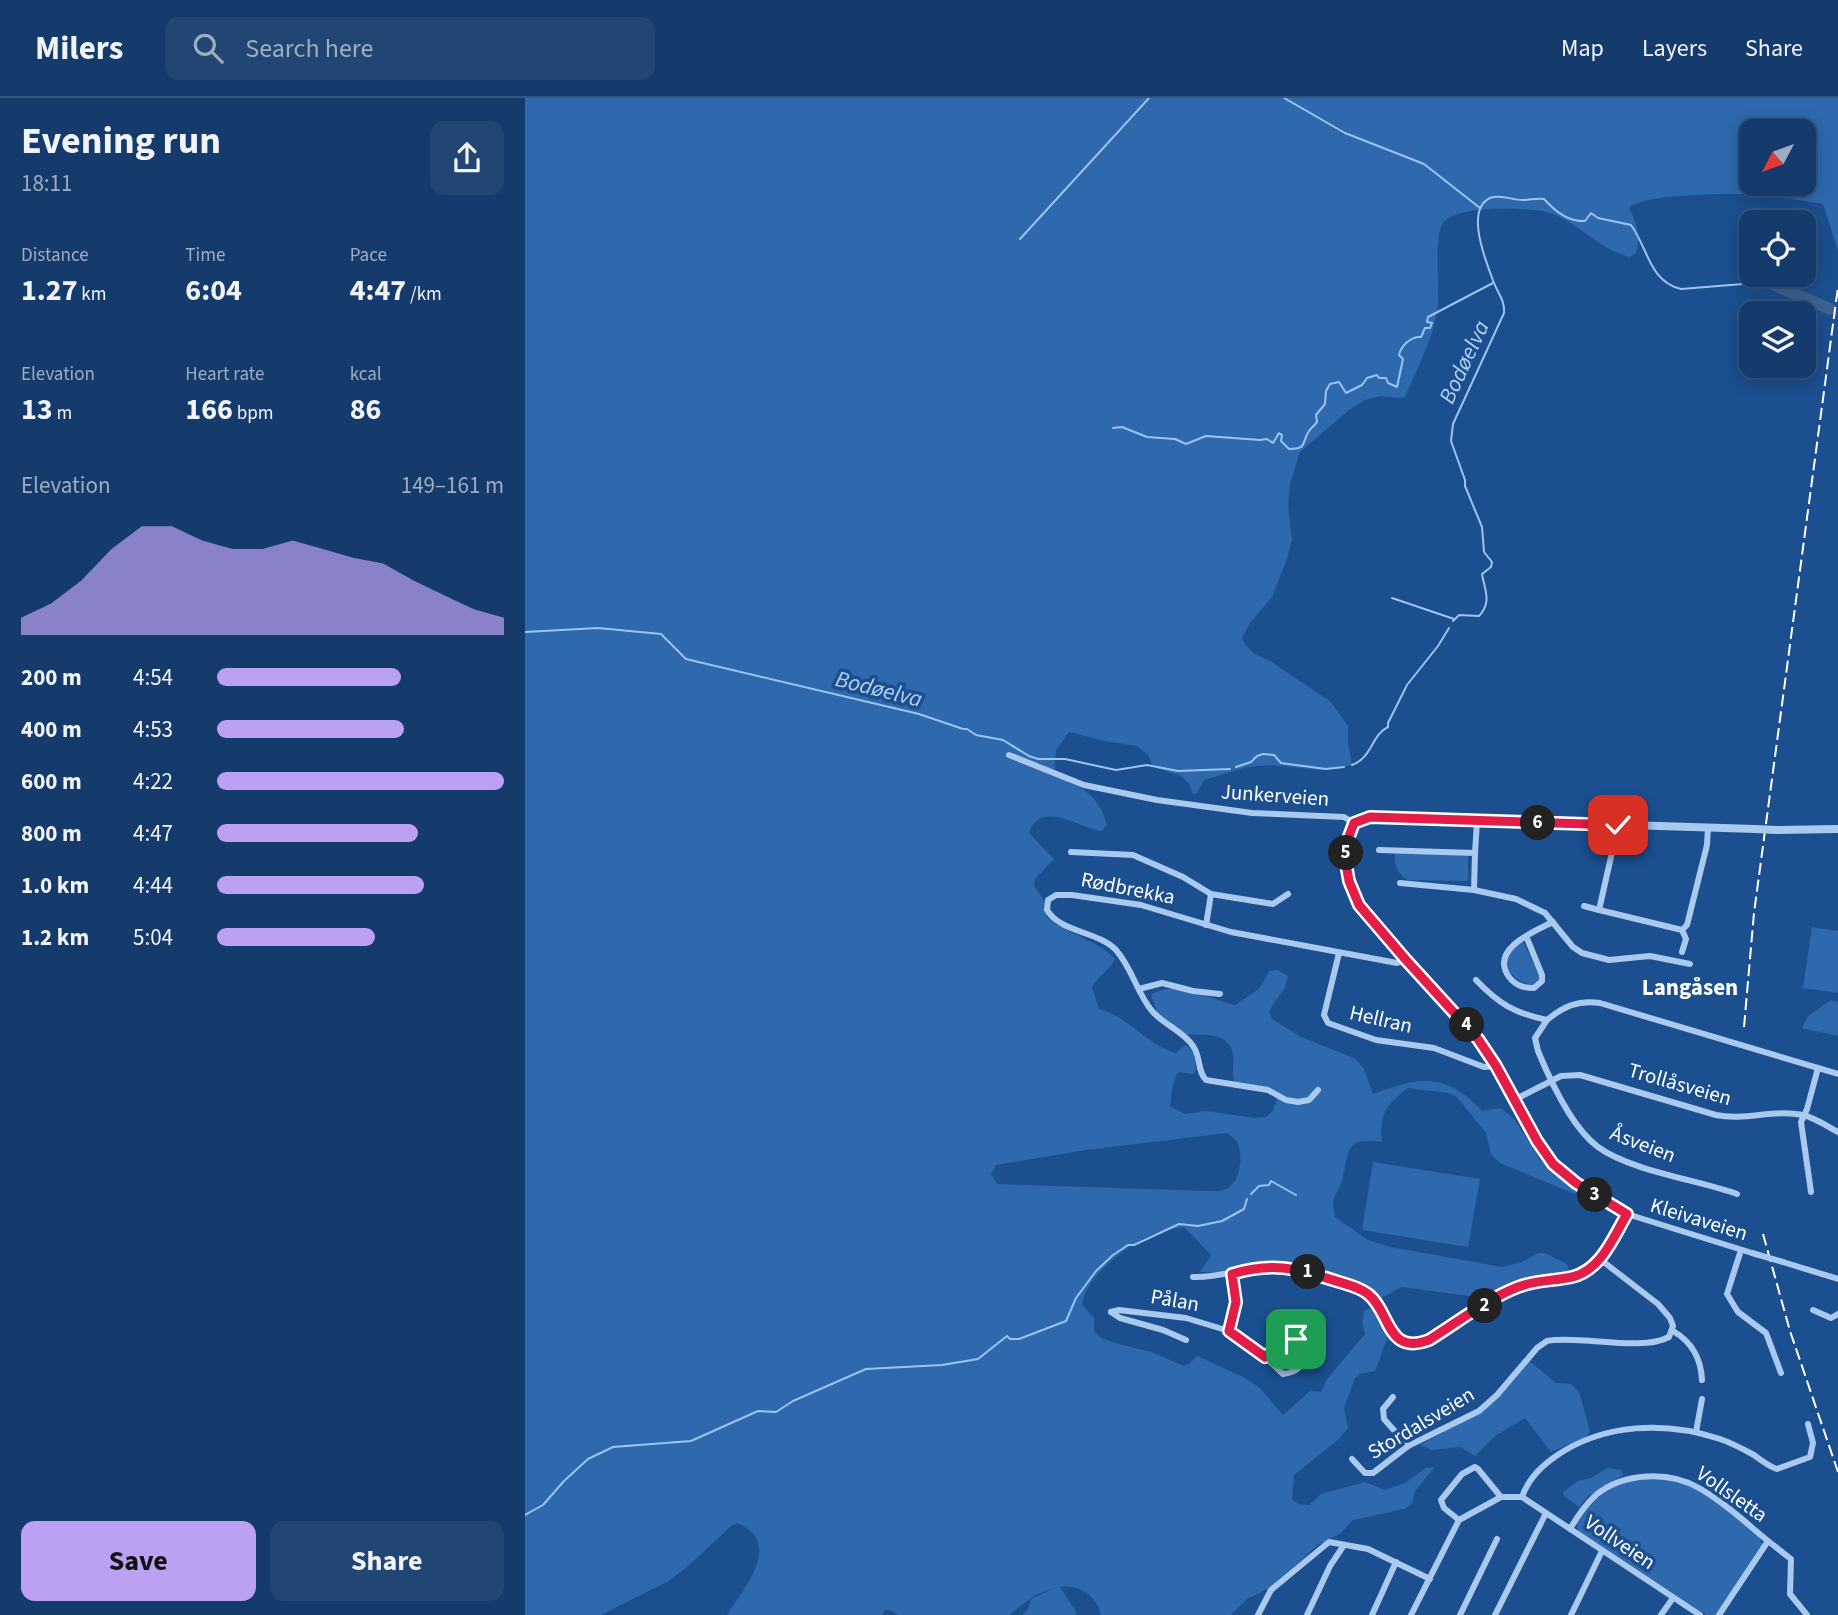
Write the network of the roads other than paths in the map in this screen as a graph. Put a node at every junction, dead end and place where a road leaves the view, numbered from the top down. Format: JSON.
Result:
{"nodes":[{"id":1,"x":1009,"y":755,"type":"dead end"},
{"id":2,"x":1477,"y":821,"type":"junction"},
{"id":3,"x":1354,"y":823,"type":"junction"},
{"id":4,"x":1618,"y":825,"type":"junction"},
{"id":5,"x":1708,"y":827,"type":"junction"},
{"id":6,"x":1838,"y":829,"type":"edge"},
{"id":7,"x":1379,"y":850,"type":"dead end"},
{"id":8,"x":1071,"y":852,"type":"dead end"},
{"id":9,"x":1475,"y":853,"type":"junction"},
{"id":10,"x":1400,"y":883,"type":"dead end"},
{"id":11,"x":1474,"y":890,"type":"junction"},
{"id":12,"x":1211,"y":894,"type":"junction"},
{"id":13,"x":1288,"y":894,"type":"dead end"},
{"id":14,"x":1584,"y":906,"type":"dead end"},
{"id":15,"x":1599,"y":910,"type":"junction"},
{"id":16,"x":1553,"y":922,"type":"junction"},
{"id":17,"x":1206,"y":925,"type":"junction"},
{"id":18,"x":1682,"y":930,"type":"junction"},
{"id":19,"x":1526,"y":936,"type":"junction"},
{"id":20,"x":1682,"y":952,"type":"dead end"},
{"id":21,"x":1339,"y":953,"type":"junction"},
{"id":22,"x":1406,"y":960,"type":"junction"},
{"id":23,"x":1690,"y":964,"type":"dead end"},
{"id":24,"x":1476,"y":980,"type":"dead end"},
{"id":25,"x":1139,"y":989,"type":"junction"},
{"id":26,"x":1220,"y":994,"type":"dead end"},
{"id":27,"x":1547,"y":1020,"type":"junction"},
{"id":28,"x":1496,"y":1066,"type":"junction"},
{"id":29,"x":1818,"y":1068,"type":"junction"},
{"id":30,"x":1838,"y":1074,"type":"edge"},
{"id":31,"x":1552,"y":1080,"type":"junction"},
{"id":32,"x":1318,"y":1090,"type":"dead end"},
{"id":33,"x":1514,"y":1100,"type":"junction"},
{"id":34,"x":1803,"y":1115,"type":"junction"},
{"id":35,"x":1838,"y":1132,"type":"edge"},
{"id":36,"x":1811,"y":1192,"type":"dead end"},
{"id":37,"x":1737,"y":1194,"type":"dead end"},
{"id":38,"x":1627,"y":1214,"type":"junction"},
{"id":39,"x":1741,"y":1250,"type":"junction"},
{"id":40,"x":1601,"y":1260,"type":"junction"},
{"id":41,"x":1232,"y":1274,"type":"junction"},
{"id":42,"x":1193,"y":1277,"type":"dead end"},
{"id":43,"x":1838,"y":1279,"type":"edge"},
{"id":44,"x":1813,"y":1310,"type":"dead end"},
{"id":45,"x":1838,"y":1314,"type":"edge"},
{"id":46,"x":1229,"y":1331,"type":"junction"},
{"id":47,"x":1673,"y":1331,"type":"junction"},
{"id":48,"x":1186,"y":1340,"type":"dead end"},
{"id":49,"x":1265,"y":1357,"type":"junction"},
{"id":50,"x":1781,"y":1373,"type":"dead end"},
{"id":51,"x":1702,"y":1380,"type":"dead end"},
{"id":52,"x":1393,"y":1397,"type":"dead end"},
{"id":53,"x":1702,"y":1399,"type":"dead end"},
{"id":54,"x":1808,"y":1424,"type":"dead end"},
{"id":55,"x":1696,"y":1432,"type":"junction"},
{"id":56,"x":1408,"y":1446,"type":"junction"},
{"id":57,"x":1352,"y":1459,"type":"dead end"},
{"id":58,"x":1501,"y":1497,"type":"junction"},
{"id":59,"x":1522,"y":1497,"type":"junction"},
{"id":60,"x":1546,"y":1513,"type":"junction"},
{"id":61,"x":1459,"y":1520,"type":"junction"},
{"id":62,"x":1570,"y":1529,"type":"junction"},
{"id":63,"x":1497,"y":1539,"type":"dead end"},
{"id":64,"x":1768,"y":1541,"type":"junction"},
{"id":65,"x":1345,"y":1545,"type":"junction"},
{"id":66,"x":1602,"y":1551,"type":"junction"},
{"id":67,"x":1396,"y":1562,"type":"junction"},
{"id":68,"x":1430,"y":1579,"type":"junction"},
{"id":69,"x":1673,"y":1598,"type":"junction"},
{"id":70,"x":1258,"y":1615,"type":"edge"},
{"id":71,"x":1307,"y":1615,"type":"edge"},
{"id":72,"x":1372,"y":1615,"type":"edge"},
{"id":73,"x":1411,"y":1615,"type":"edge"},
{"id":74,"x":1460,"y":1615,"type":"edge"},
{"id":75,"x":1495,"y":1615,"type":"edge"},
{"id":76,"x":1571,"y":1615,"type":"edge"},
{"id":77,"x":1661,"y":1615,"type":"edge"},
{"id":78,"x":1700,"y":1615,"type":"edge"},
{"id":79,"x":1720,"y":1615,"type":"edge"},
{"id":80,"x":1807,"y":1615,"type":"edge"}],
"edges":[{"from":1,"to":3,"type":"street","name":"Junkerveien"},
{"from":2,"to":3,"type":"street","name":"Junkerveien"},
{"from":2,"to":4,"type":"street","name":"Junkerveien"},
{"from":2,"to":9,"type":"street"},
{"from":3,"to":22,"type":"street","name":"Kleivaveien"},
{"from":4,"to":5,"type":"street","name":"Junkerveien"},
{"from":4,"to":15,"type":"street"},
{"from":5,"to":6,"type":"street","name":"Junkerveien","bridge":true},
{"from":5,"to":18,"type":"street"},
{"from":7,"to":9,"type":"street"},
{"from":8,"to":12,"type":"street"},
{"from":9,"to":11,"type":"street"},
{"from":10,"to":11,"type":"street"},
{"from":11,"to":16,"type":"street"},
{"from":12,"to":13,"type":"street"},
{"from":12,"to":17,"type":"street"},
{"from":14,"to":15,"type":"street"},
{"from":15,"to":18,"type":"street"},
{"from":16,"to":19,"type":"street"},
{"from":16,"to":23,"type":"street"},
{"from":17,"to":21,"type":"street","name":"Rødbrekka"},
{"from":17,"to":25,"type":"street","name":"Rødbrekka"},
{"from":18,"to":20,"type":"street"},
{"from":19,"to":19,"type":"street"},
{"from":21,"to":22,"type":"street","name":"Rødbrekka"},
{"from":21,"to":28,"type":"street","name":"Hellran"},
{"from":22,"to":28,"type":"street","name":"Kleivaveien"},
{"from":24,"to":27,"type":"street"},
{"from":25,"to":26,"type":"street"},
{"from":25,"to":32,"type":"street","name":"Rødbrekka"},
{"from":27,"to":29,"type":"street"},
{"from":27,"to":31,"type":"street","name":"Åsveien"},
{"from":28,"to":33,"type":"street","name":"Kleivaveien"},
{"from":29,"to":30,"type":"street"},
{"from":29,"to":34,"type":"street"},
{"from":31,"to":33,"type":"street","name":"Trollåsveien"},
{"from":31,"to":34,"type":"street","name":"Trollåsveien"},
{"from":31,"to":37,"type":"street","name":"Åsveien"},
{"from":33,"to":38,"type":"street","name":"Kleivaveien"},
{"from":34,"to":35,"type":"street","name":"Trollåsveien"},
{"from":34,"to":36,"type":"street"},
{"from":38,"to":39,"type":"street","name":"Kleivaveien"},
{"from":38,"to":40,"type":"street"},
{"from":39,"to":43,"type":"street","name":"Kleivaveien","bridge":true},
{"from":39,"to":50,"type":"street"},
{"from":40,"to":41,"type":"street"},
{"from":40,"to":47,"type":"street"},
{"from":41,"to":42,"type":"street"},
{"from":41,"to":46,"type":"street"},
{"from":44,"to":45,"type":"street"},
{"from":46,"to":48,"type":"street","name":"Pålan"},
{"from":46,"to":49,"type":"street","name":"Pålan"},
{"from":47,"to":51,"type":"street"},
{"from":47,"to":56,"type":"street","name":"Stordalsveien"},
{"from":49,"to":49,"type":"street","name":"Pålan"},
{"from":52,"to":56,"type":"street"},
{"from":53,"to":55,"type":"street"},
{"from":54,"to":55,"type":"street"},
{"from":55,"to":59,"type":"street"},
{"from":56,"to":57,"type":"street","name":"Stordalsveien"},
{"from":58,"to":59,"type":"street"},
{"from":58,"to":61,"type":"street"},
{"from":58,"to":61,"type":"street"},
{"from":59,"to":60,"type":"street","name":"Vollveien"},
{"from":60,"to":62,"type":"street","name":"Vollveien"},
{"from":60,"to":75,"type":"street"},
{"from":61,"to":68,"type":"street"},
{"from":62,"to":64,"type":"street","name":"Vollsletta"},
{"from":62,"to":66,"type":"street","name":"Vollveien"},
{"from":63,"to":74,"type":"street"},
{"from":64,"to":79,"type":"street","name":"Vollsletta"},
{"from":64,"to":80,"type":"street","name":"Vollsletta"},
{"from":65,"to":67,"type":"street"},
{"from":65,"to":70,"type":"street"},
{"from":65,"to":71,"type":"street"},
{"from":66,"to":69,"type":"street","name":"Vollveien"},
{"from":66,"to":76,"type":"street"},
{"from":67,"to":68,"type":"street"},
{"from":67,"to":72,"type":"street"},
{"from":68,"to":73,"type":"street"},
{"from":69,"to":77,"type":"street"},
{"from":69,"to":78,"type":"street","name":"Vollveien"}]}
